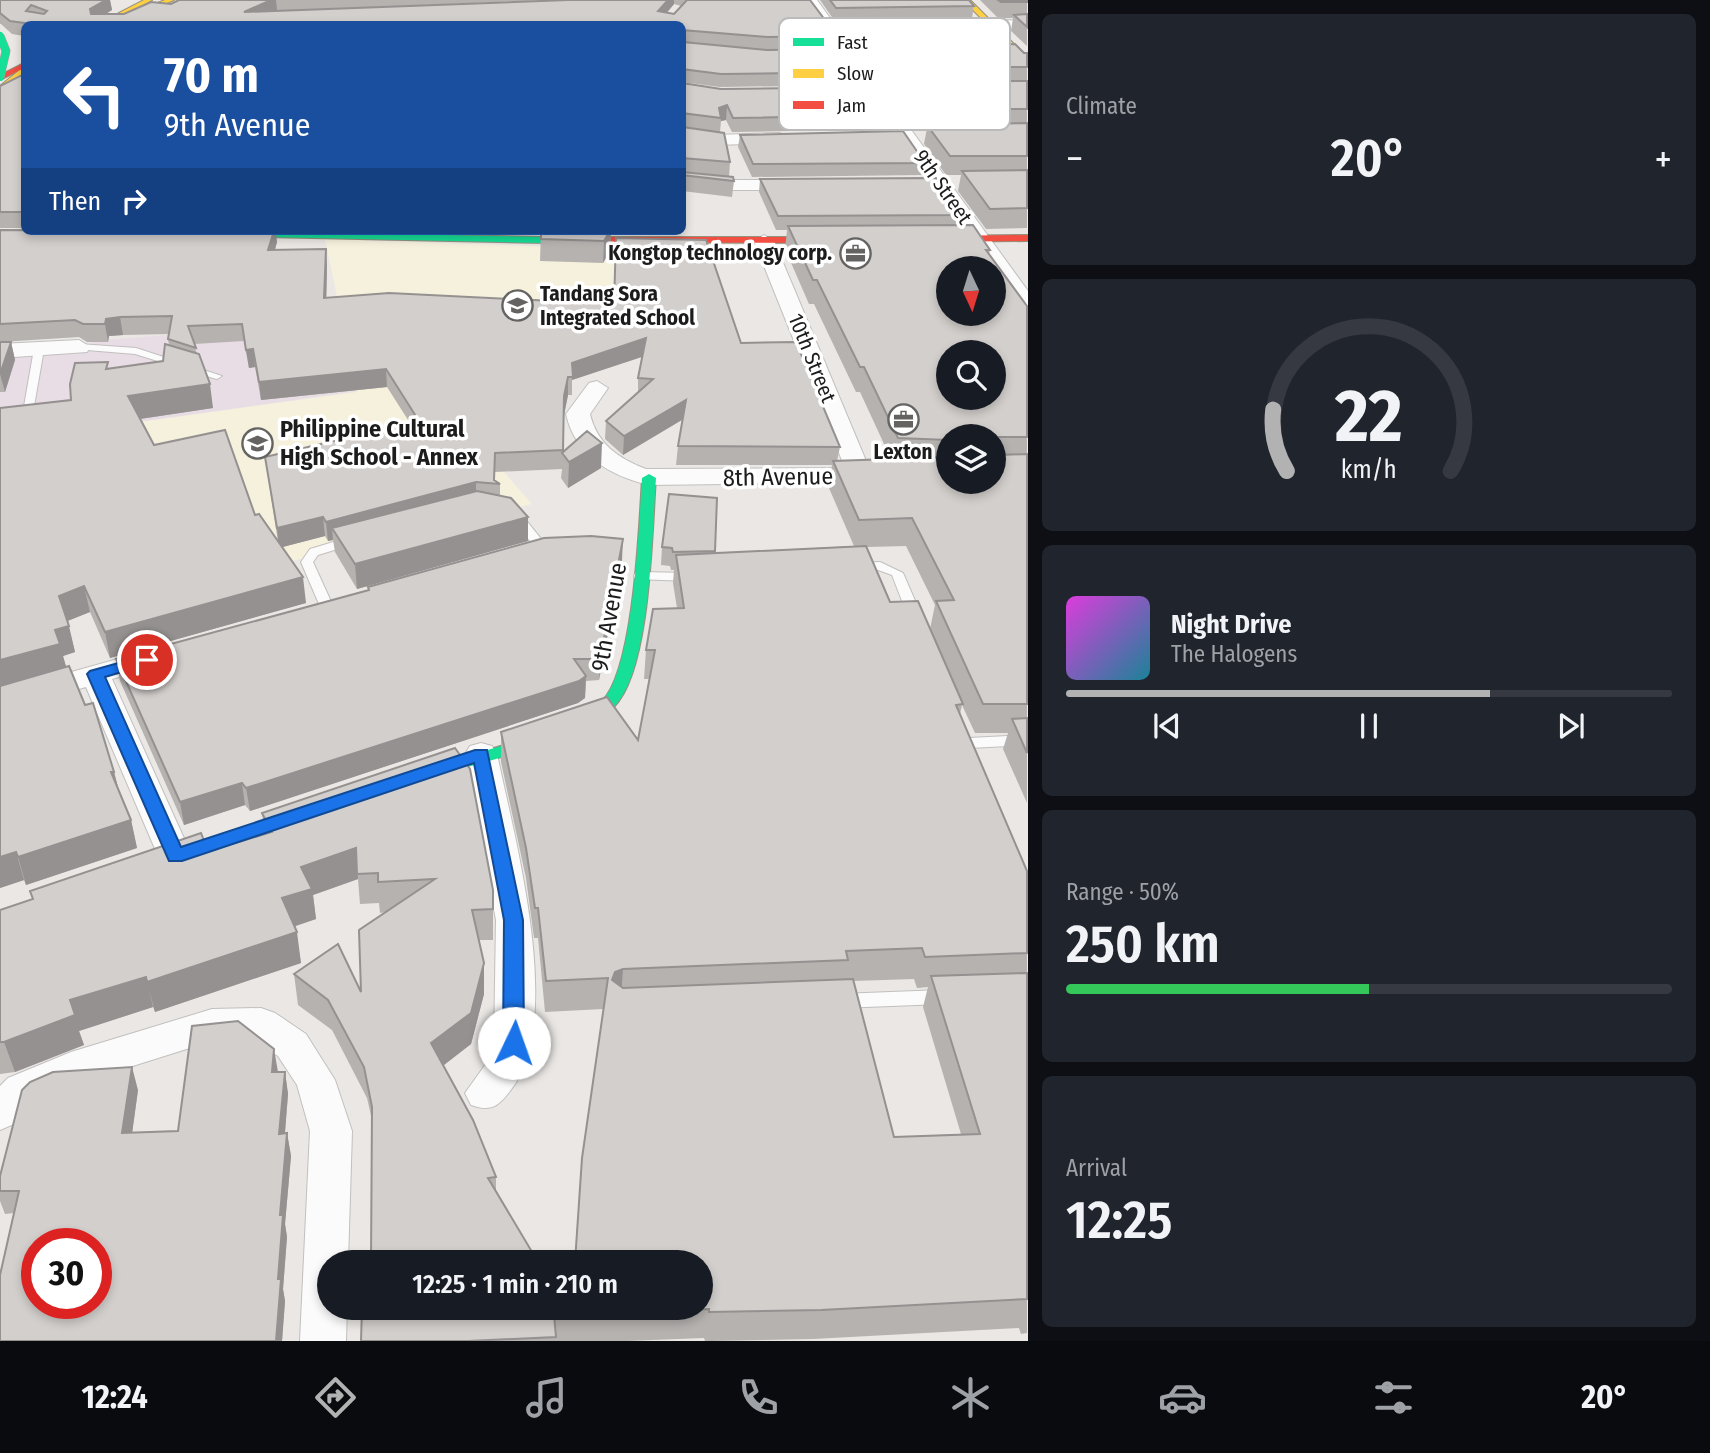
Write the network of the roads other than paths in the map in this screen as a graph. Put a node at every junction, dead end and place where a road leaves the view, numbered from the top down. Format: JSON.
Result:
{"nodes":[{"id":1,"x":149,"y":0,"type":"edge"},
{"id":2,"x":171,"y":0,"type":"edge"},
{"id":3,"x":177,"y":0,"type":"edge"},
{"id":4,"x":810,"y":0,"type":"edge"},
{"id":5,"x":966,"y":0,"type":"edge"},
{"id":6,"x":829,"y":18,"type":"edge"},
{"id":7,"x":983,"y":18,"type":"edge"},
{"id":8,"x":108,"y":21,"type":"edge"},
{"id":9,"x":118,"y":21,"type":"edge"},
{"id":10,"x":137,"y":21,"type":"edge"},
{"id":11,"x":0,"y":36,"type":"edge"},
{"id":12,"x":1010,"y":43,"type":"edge"},
{"id":13,"x":1025,"y":57,"type":"edge"},
{"id":14,"x":21,"y":67,"type":"edge"},
{"id":15,"x":21,"y":72,"type":"edge"},
{"id":16,"x":1,"y":80,"type":"edge"},
{"id":17,"x":21,"y":80,"type":"edge"},
{"id":18,"x":904,"y":130,"type":"edge"},
{"id":19,"x":686,"y":135,"type":"edge"},
{"id":20,"x":881,"y":135,"type":"edge"},
{"id":21,"x":907,"y":135,"type":"junction"},
{"id":22,"x":933,"y":135,"type":"edge"},
{"id":23,"x":800,"y":138,"type":"edge"},
{"id":24,"x":686,"y":180,"type":"edge"},
{"id":25,"x":966,"y":183,"type":"edge"},
{"id":26,"x":822,"y":184,"type":"edge"},
{"id":27,"x":915,"y":184,"type":"edge"},
{"id":28,"x":941,"y":184,"type":"junction"},
{"id":29,"x":519,"y":235,"type":"edge"},
{"id":30,"x":635,"y":236,"type":"edge"},
{"id":31,"x":1027,"y":238,"type":"edge"},
{"id":32,"x":917,"y":239,"type":"edge"},
{"id":33,"x":980,"y":239,"type":"junction"},
{"id":34,"x":848,"y":240,"type":"edge"},
{"id":35,"x":764,"y":241,"type":"junction"},
{"id":36,"x":1027,"y":306,"type":"edge"},
{"id":37,"x":79,"y":347,"type":"joint"},
{"id":38,"x":39,"y":349,"type":"junction"},
{"id":39,"x":0,"y":351,"type":"edge"},
{"id":40,"x":217,"y":376,"type":"dead end"},
{"id":41,"x":597,"y":388,"type":"dead end"},
{"id":42,"x":29,"y":412,"type":"edge"},
{"id":43,"x":936,"y":474,"type":"edge"},
{"id":44,"x":860,"y":475,"type":"junction"},
{"id":45,"x":649,"y":478,"type":"junction"},
{"id":46,"x":508,"y":509,"type":"edge"},
{"id":47,"x":369,"y":536,"type":"edge"},
{"id":48,"x":541,"y":549,"type":"edge"},
{"id":49,"x":633,"y":559,"type":"junction"},
{"id":50,"x":845,"y":568,"type":"edge"},
{"id":51,"x":704,"y":576,"type":"edge"},
{"id":52,"x":326,"y":608,"type":"edge"},
{"id":53,"x":922,"y":634,"type":"edge"},
{"id":54,"x":185,"y":648,"type":"edge"},
{"id":55,"x":95,"y":674,"type":"junction"},
{"id":56,"x":0,"y":702,"type":"edge"},
{"id":57,"x":1027,"y":740,"type":"edge"},
{"id":58,"x":969,"y":743,"type":"edge"},
{"id":59,"x":481,"y":754,"type":"junction"},
{"id":60,"x":392,"y":784,"type":"edge"},
{"id":61,"x":328,"y":805,"type":"edge"},
{"id":62,"x":175,"y":856,"type":"junction"},
{"id":63,"x":138,"y":868,"type":"edge"},
{"id":64,"x":960,"y":996,"type":"edge"},
{"id":65,"x":824,"y":1002,"type":"edge"},
{"id":66,"x":485,"y":1094,"type":"dead end"},
{"id":67,"x":0,"y":1112,"type":"edge"},
{"id":68,"x":323,"y":1341,"type":"edge"}],
"edges":[{"from":1,"to":8,"type":"main road"},
{"from":2,"to":9,"type":"main road"},
{"from":3,"to":10,"type":"main road"},
{"from":4,"to":6,"type":"street","name":"9th Street"},
{"from":5,"to":7,"type":"main road"},
{"from":11,"to":16,"type":"main road","bridge":true},
{"from":12,"to":13,"type":"main road"},
{"from":14,"to":16,"type":"main road"},
{"from":15,"to":16,"type":"main road"},
{"from":16,"to":17,"type":"main road"},
{"from":18,"to":21,"type":"street","name":"9th Street"},
{"from":19,"to":23,"type":"street"},
{"from":20,"to":21,"type":"street"},
{"from":21,"to":22,"type":"street"},
{"from":21,"to":28,"type":"street","name":"9th Street"},
{"from":24,"to":26,"type":"street"},
{"from":25,"to":28,"type":"street"},
{"from":27,"to":28,"type":"street"},
{"from":28,"to":33,"type":"street","name":"9th Street"},
{"from":29,"to":30,"type":"main road"},
{"from":30,"to":35,"type":"main road"},
{"from":31,"to":33,"type":"main road"},
{"from":32,"to":33,"type":"main road"},
{"from":33,"to":36,"type":"street","name":"9th Street"},
{"from":34,"to":35,"type":"main road"},
{"from":35,"to":44,"type":"street","name":"10th Street"},
{"from":37,"to":38,"type":"street"},
{"from":37,"to":40,"type":"lane"},
{"from":38,"to":39,"type":"street"},
{"from":38,"to":42,"type":"lane"},
{"from":41,"to":45,"type":"street"},
{"from":43,"to":44,"type":"street","name":"8th Avenue"},
{"from":44,"to":45,"type":"street","name":"8th Avenue"},
{"from":45,"to":49,"type":"main road","name":"9th Avenue"},
{"from":46,"to":48,"type":"lane"},
{"from":47,"to":52,"type":"lane"},
{"from":49,"to":51,"type":"lane"},
{"from":49,"to":59,"type":"main road","name":"9th Avenue"},
{"from":50,"to":53,"type":"lane"},
{"from":54,"to":55,"type":"street"},
{"from":55,"to":56,"type":"street"},
{"from":55,"to":62,"type":"street"},
{"from":57,"to":58,"type":"lane"},
{"from":59,"to":60,"type":"main road","name":"9th Avenue"},
{"from":59,"to":66,"type":"street"},
{"from":61,"to":62,"type":"main road"},
{"from":62,"to":63,"type":"main road"},
{"from":64,"to":65,"type":"lane"},
{"from":67,"to":68,"type":"street"}]}
